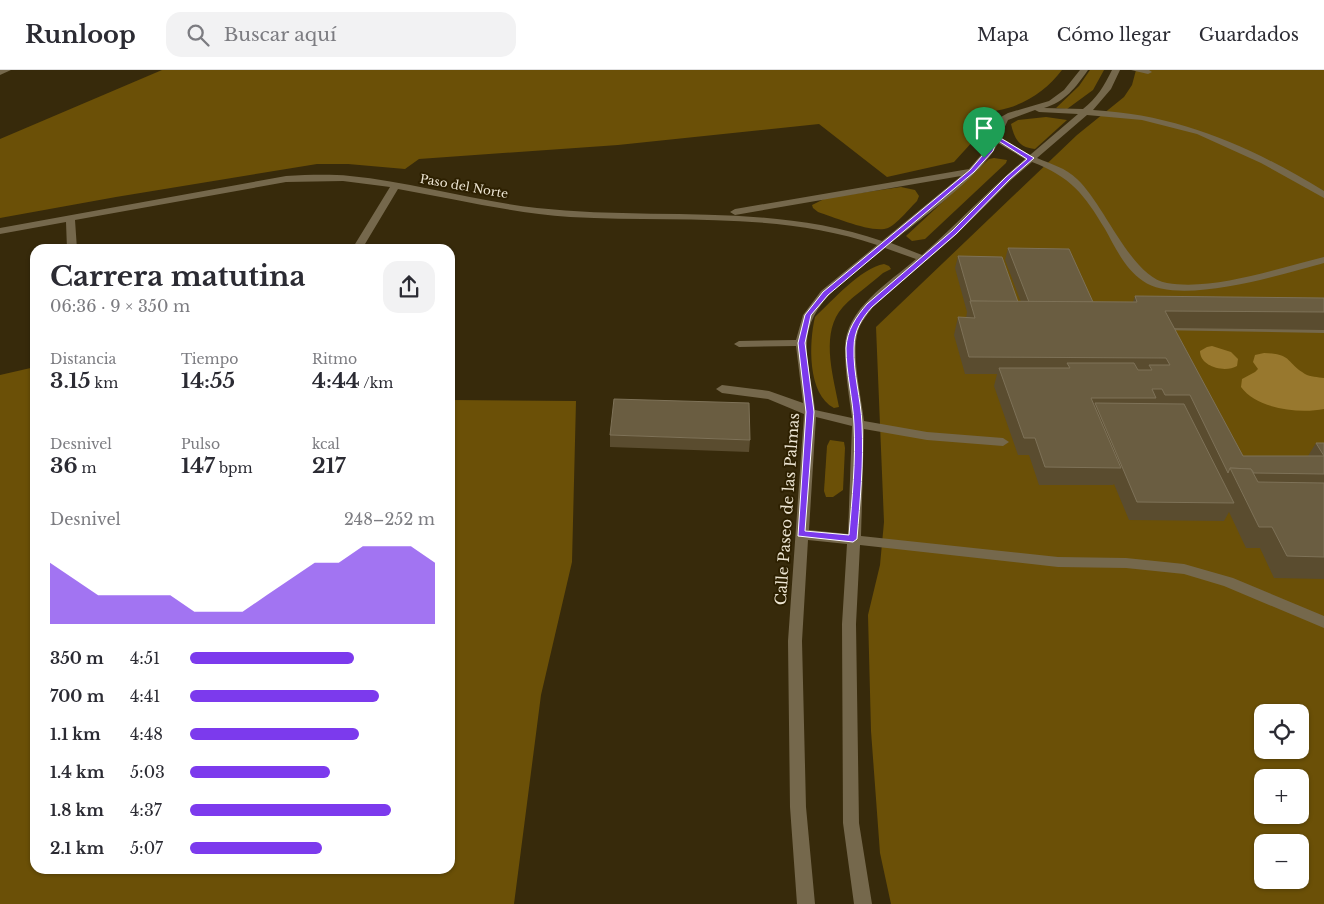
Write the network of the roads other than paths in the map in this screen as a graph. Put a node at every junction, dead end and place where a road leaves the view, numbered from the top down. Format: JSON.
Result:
{"nodes":[{"id":1,"x":7,"y":70,"type":"edge"},
{"id":2,"x":1084,"y":70,"type":"edge"},
{"id":3,"x":1116,"y":70,"type":"edge"},
{"id":4,"x":1135,"y":70,"type":"edge"},
{"id":5,"x":1148,"y":72,"type":"dead end"},
{"id":6,"x":0,"y":73,"type":"edge"},
{"id":7,"x":1031,"y":109,"type":"junction"},
{"id":8,"x":1084,"y":112,"type":"junction"},
{"id":9,"x":995,"y":137,"type":"junction"},
{"id":10,"x":1031,"y":158,"type":"junction"},
{"id":11,"x":972,"y":171,"type":"junction"},
{"id":12,"x":396,"y":186,"type":"junction"},
{"id":13,"x":1323,"y":194,"type":"edge"},
{"id":14,"x":710,"y":216,"type":"junction"},
{"id":15,"x":70,"y":218,"type":"junction"},
{"id":16,"x":0,"y":231,"type":"edge"},
{"id":17,"x":72,"y":244,"type":"edge"},
{"id":18,"x":360,"y":244,"type":"edge"},
{"id":19,"x":885,"y":244,"type":"junction"},
{"id":20,"x":924,"y":259,"type":"junction"},
{"id":21,"x":1324,"y":260,"type":"edge"},
{"id":22,"x":1324,"y":330,"type":"edge"},
{"id":23,"x":1163,"y":337,"type":"edge"},
{"id":24,"x":801,"y":343,"type":"junction"},
{"id":25,"x":739,"y":344,"type":"dead end"},
{"id":26,"x":722,"y":389,"type":"dead end"},
{"id":27,"x":810,"y":412,"type":"junction"},
{"id":28,"x":858,"y":424,"type":"junction"},
{"id":29,"x":1003,"y":442,"type":"dead end"},
{"id":30,"x":801,"y":534,"type":"junction"},
{"id":31,"x":853,"y":539,"type":"junction"},
{"id":32,"x":1324,"y":622,"type":"edge"},
{"id":33,"x":806,"y":904,"type":"edge"},
{"id":34,"x":863,"y":904,"type":"edge"}],
"edges":[{"from":1,"to":6,"type":"street"},
{"from":2,"to":7,"type":"street","name":"Calle Paseo de las Palmas"},
{"from":3,"to":8,"type":"street"},
{"from":4,"to":5,"type":"street"},
{"from":7,"to":8,"type":"street"},
{"from":7,"to":9,"type":"street","name":"Calle Paseo de las Palmas"},
{"from":8,"to":10,"type":"street"},
{"from":8,"to":13,"type":"street"},
{"from":9,"to":10,"type":"street"},
{"from":9,"to":11,"type":"street","name":"Calle Paseo de las Palmas"},
{"from":10,"to":20,"type":"street"},
{"from":10,"to":21,"type":"street"},
{"from":11,"to":14,"type":"street"},
{"from":11,"to":19,"type":"street","name":"Calle Paseo de las Palmas"},
{"from":12,"to":14,"type":"street","name":"Paso del Norte"},
{"from":12,"to":15,"type":"street","name":"Paso del Norte"},
{"from":12,"to":18,"type":"street"},
{"from":14,"to":19,"type":"street","name":"Paso del Norte"},
{"from":15,"to":16,"type":"street","name":"Paso del Norte"},
{"from":15,"to":17,"type":"street"},
{"from":19,"to":20,"type":"street","name":"Paso del Norte"},
{"from":19,"to":24,"type":"street","name":"Calle Paseo de las Palmas"},
{"from":20,"to":28,"type":"street"},
{"from":22,"to":23,"type":"street"},
{"from":24,"to":25,"type":"street"},
{"from":24,"to":27,"type":"street","name":"Calle Paseo de las Palmas"},
{"from":26,"to":27,"type":"street"},
{"from":27,"to":28,"type":"street"},
{"from":27,"to":30,"type":"street","name":"Calle Paseo de las Palmas"},
{"from":28,"to":29,"type":"street"},
{"from":28,"to":31,"type":"street"},
{"from":30,"to":31,"type":"street"},
{"from":30,"to":33,"type":"street","name":"Calle Paseo de las Palmas"},
{"from":31,"to":32,"type":"street"},
{"from":31,"to":34,"type":"street"}]}
